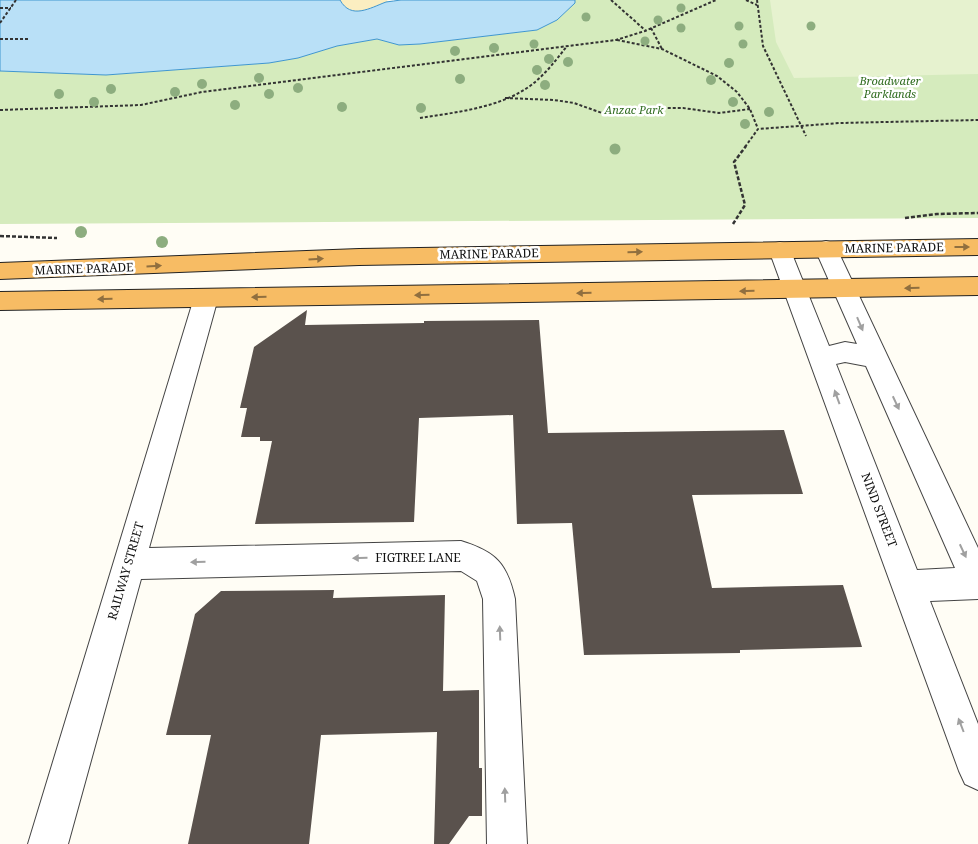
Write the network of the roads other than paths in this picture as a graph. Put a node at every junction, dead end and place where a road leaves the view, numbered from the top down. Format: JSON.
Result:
{"nodes":[{"id":1,"x":978,"y":247,"type":"edge"},
{"id":2,"x":780,"y":250,"type":"junction"},
{"id":3,"x":826,"y":250,"type":"junction"},
{"id":4,"x":0,"y":272,"type":"edge"},
{"id":5,"x":978,"y":286,"type":"edge"},
{"id":6,"x":845,"y":289,"type":"junction"},
{"id":7,"x":796,"y":290,"type":"junction"},
{"id":8,"x":206,"y":298,"type":"junction"},
{"id":9,"x":0,"y":301,"type":"edge"},
{"id":10,"x":822,"y":358,"type":"junction"},
{"id":11,"x":875,"y":358,"type":"junction"},
{"id":12,"x":128,"y":564,"type":"junction"},
{"id":13,"x":978,"y":583,"type":"edge"},
{"id":14,"x":908,"y":586,"type":"junction"},
{"id":15,"x":978,"y":771,"type":"edge"},
{"id":16,"x":48,"y":844,"type":"edge"},
{"id":17,"x":507,"y":844,"type":"edge"}],
"edges":[{"from":3,"to":1,"type":"highway","name":"MARINE PARADE","one_way":true},
{"from":2,"to":3,"type":"highway","name":"MARINE PARADE"},
{"from":4,"to":2,"type":"highway","name":"MARINE PARADE","one_way":true},
{"from":2,"to":7,"type":"street","name":"NIND STREET"},
{"from":3,"to":6,"type":"street"},
{"from":5,"to":6,"type":"highway","one_way":true},
{"from":6,"to":7,"type":"highway"},
{"from":6,"to":11,"type":"street","one_way":true},
{"from":7,"to":8,"type":"highway","one_way":true},
{"from":7,"to":10,"type":"street","name":"NIND STREET"},
{"from":8,"to":9,"type":"highway","one_way":true},
{"from":8,"to":12,"type":"street","name":"RAILWAY STREET"},
{"from":10,"to":11,"type":"street"},
{"from":14,"to":10,"type":"street","name":"NIND STREET","one_way":true},
{"from":11,"to":13,"type":"street","one_way":true},
{"from":12,"to":16,"type":"street","name":"RAILWAY STREET"},
{"from":17,"to":12,"type":"street","name":"FIGTREE LANE","one_way":true},
{"from":13,"to":14,"type":"street"},
{"from":15,"to":14,"type":"street","name":"NIND STREET","one_way":true}]}
